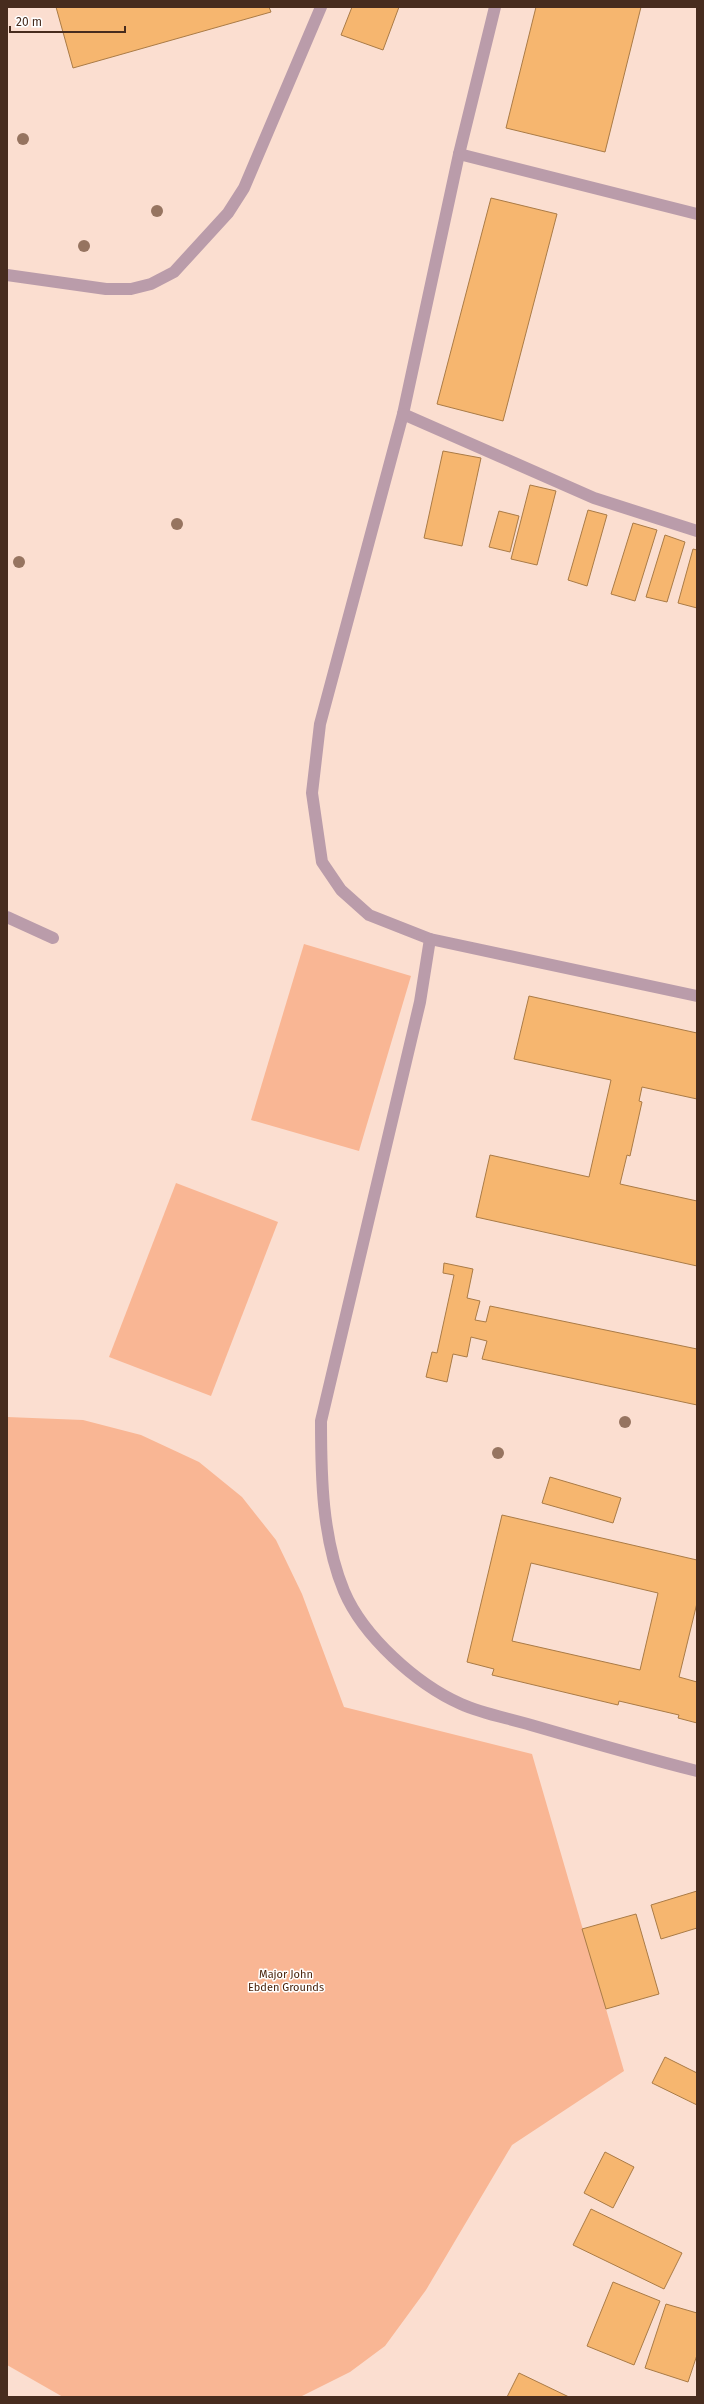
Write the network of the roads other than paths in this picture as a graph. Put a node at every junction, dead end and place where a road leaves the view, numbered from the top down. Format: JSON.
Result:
{"nodes":[{"id":1,"x":321,"y":7,"type":"edge"},
{"id":2,"x":495,"y":7,"type":"edge"},
{"id":3,"x":459,"y":154,"type":"junction"},
{"id":4,"x":697,"y":214,"type":"edge"},
{"id":5,"x":7,"y":275,"type":"edge"},
{"id":6,"x":403,"y":414,"type":"junction"},
{"id":7,"x":697,"y":531,"type":"edge"},
{"id":8,"x":7,"y":917,"type":"edge"},
{"id":9,"x":53,"y":938,"type":"dead end"},
{"id":10,"x":430,"y":939,"type":"junction"},
{"id":11,"x":697,"y":996,"type":"edge"},
{"id":12,"x":697,"y":1771,"type":"edge"}],
"edges":[{"from":1,"to":5,"type":"street"},
{"from":2,"to":3,"type":"street"},
{"from":3,"to":4,"type":"street"},
{"from":3,"to":6,"type":"street"},
{"from":6,"to":7,"type":"street"},
{"from":6,"to":10,"type":"street"},
{"from":8,"to":9,"type":"street"},
{"from":10,"to":11,"type":"street"},
{"from":10,"to":12,"type":"street"}]}
